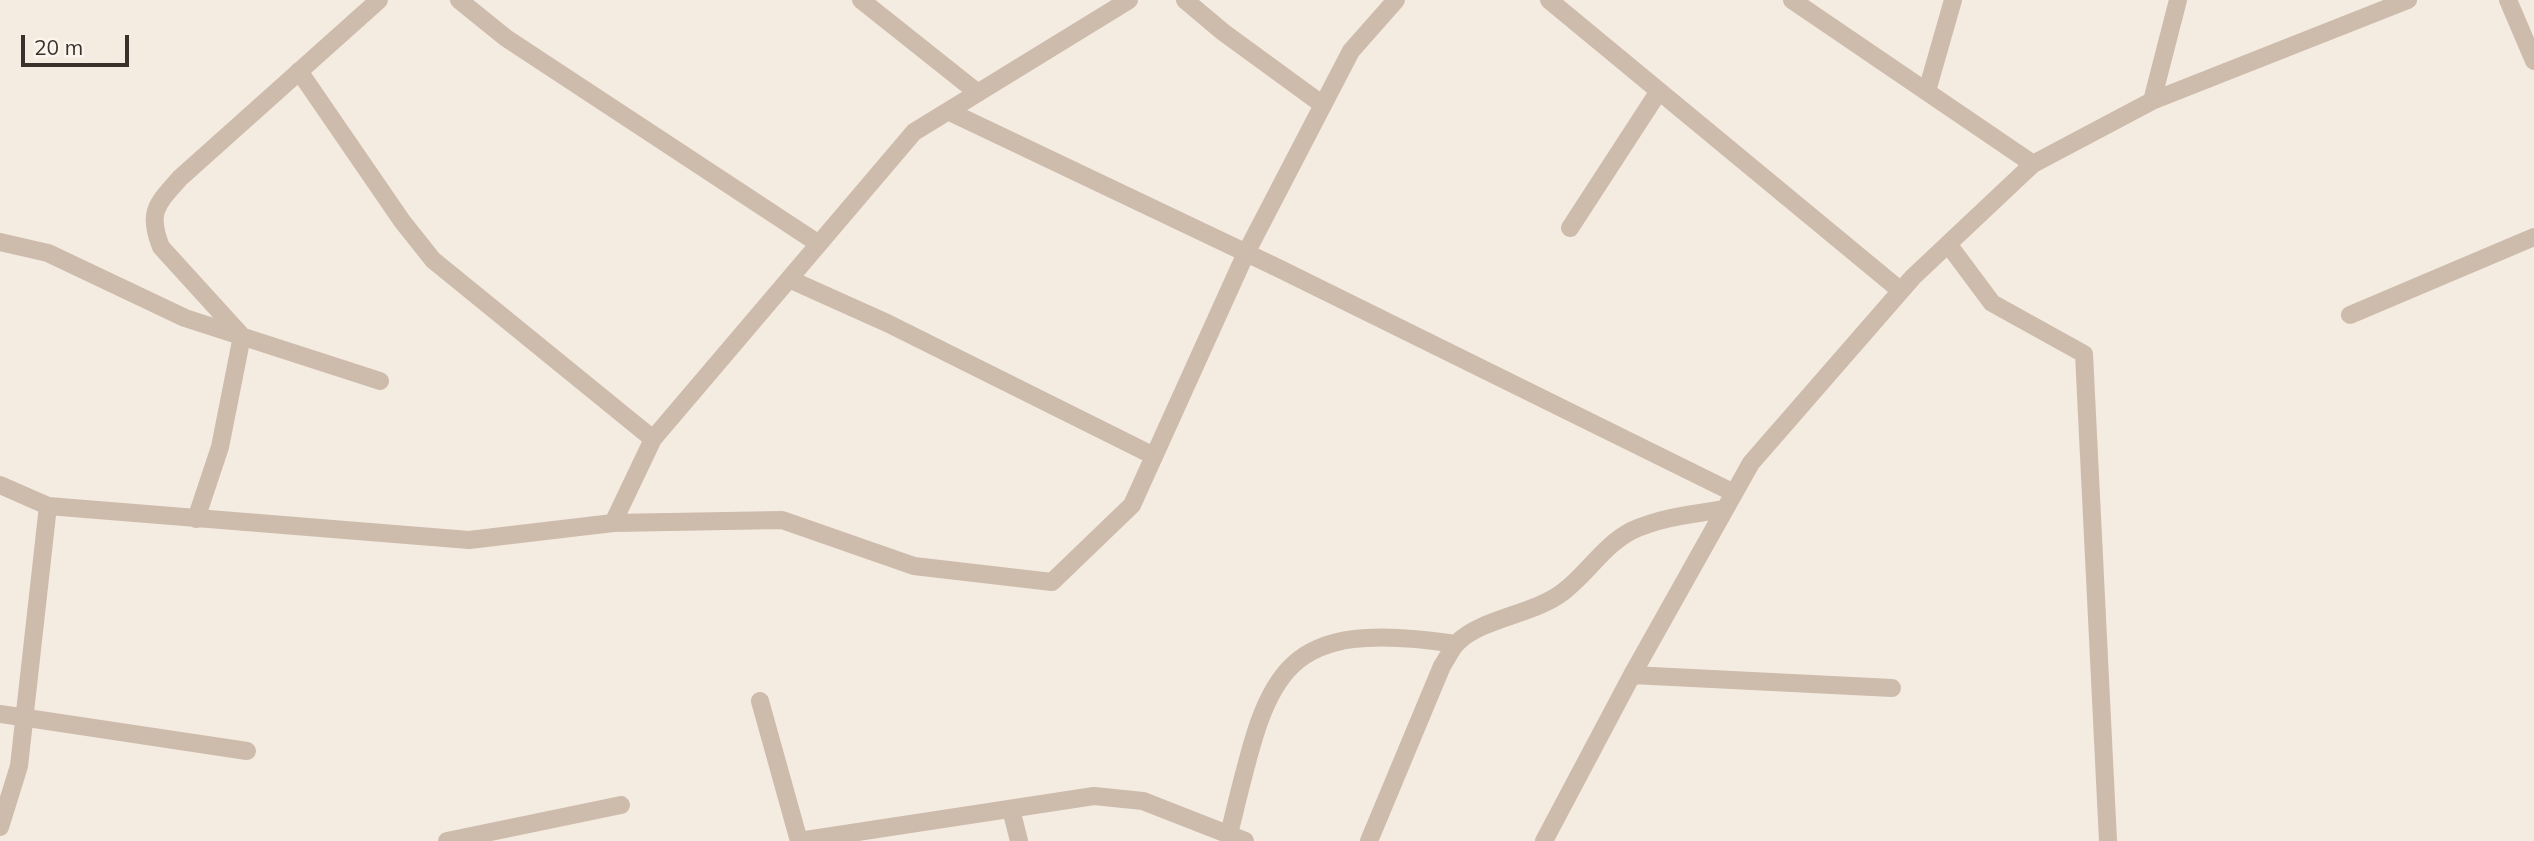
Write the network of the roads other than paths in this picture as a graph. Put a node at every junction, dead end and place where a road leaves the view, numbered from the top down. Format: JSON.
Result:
{"nodes":[{"id":1,"x":379,"y":0,"type":"edge"},
{"id":2,"x":459,"y":0,"type":"edge"},
{"id":3,"x":861,"y":0,"type":"edge"},
{"id":4,"x":1129,"y":0,"type":"edge"},
{"id":5,"x":1185,"y":0,"type":"edge"},
{"id":6,"x":1396,"y":0,"type":"edge"},
{"id":7,"x":1549,"y":0,"type":"edge"},
{"id":8,"x":1792,"y":0,"type":"edge"},
{"id":9,"x":1953,"y":0,"type":"edge"},
{"id":10,"x":2178,"y":0,"type":"edge"},
{"id":11,"x":2408,"y":0,"type":"edge"},
{"id":12,"x":2508,"y":0,"type":"edge"},
{"id":13,"x":2534,"y":61,"type":"edge"},
{"id":14,"x":299,"y":71,"type":"junction"},
{"id":15,"x":1659,"y":91,"type":"junction"},
{"id":16,"x":1927,"y":91,"type":"junction"},
{"id":17,"x":978,"y":93,"type":"junction"},
{"id":18,"x":2152,"y":102,"type":"junction"},
{"id":19,"x":1323,"y":105,"type":"junction"},
{"id":20,"x":948,"y":111,"type":"junction"},
{"id":21,"x":2033,"y":164,"type":"junction"},
{"id":22,"x":1570,"y":228,"type":"dead end"},
{"id":23,"x":2534,"y":237,"type":"edge"},
{"id":24,"x":0,"y":242,"type":"edge"},
{"id":25,"x":819,"y":244,"type":"junction"},
{"id":26,"x":1948,"y":244,"type":"junction"},
{"id":27,"x":1246,"y":253,"type":"junction"},
{"id":28,"x":789,"y":279,"type":"junction"},
{"id":29,"x":1901,"y":291,"type":"junction"},
{"id":30,"x":2350,"y":315,"type":"dead end"},
{"id":31,"x":242,"y":336,"type":"junction"},
{"id":32,"x":380,"y":381,"type":"dead end"},
{"id":33,"x":653,"y":439,"type":"junction"},
{"id":34,"x":1154,"y":456,"type":"junction"},
{"id":35,"x":0,"y":485,"type":"edge"},
{"id":36,"x":1730,"y":501,"type":"junction"},
{"id":37,"x":48,"y":506,"type":"junction"},
{"id":38,"x":196,"y":519,"type":"junction"},
{"id":39,"x":613,"y":523,"type":"junction"},
{"id":40,"x":1456,"y":644,"type":"junction"},
{"id":41,"x":1632,"y":675,"type":"junction"},
{"id":42,"x":1892,"y":688,"type":"dead end"},
{"id":43,"x":760,"y":702,"type":"dead end"},
{"id":44,"x":0,"y":714,"type":"edge"},
{"id":45,"x":24,"y":716,"type":"junction"},
{"id":46,"x":247,"y":751,"type":"dead end"},
{"id":47,"x":621,"y":805,"type":"dead end"},
{"id":48,"x":1010,"y":809,"type":"junction"},
{"id":49,"x":0,"y":827,"type":"edge"},
{"id":50,"x":1237,"y":837,"type":"edge"},
{"id":51,"x":447,"y":841,"type":"edge"},
{"id":52,"x":799,"y":841,"type":"edge"},
{"id":53,"x":1019,"y":841,"type":"edge"},
{"id":54,"x":1369,"y":841,"type":"edge"},
{"id":55,"x":1544,"y":841,"type":"edge"},
{"id":56,"x":2108,"y":841,"type":"edge"}],
"edges":[{"from":1,"to":14,"type":"street"},
{"from":2,"to":25,"type":"street"},
{"from":3,"to":17,"type":"street"},
{"from":4,"to":17,"type":"street"},
{"from":5,"to":19,"type":"street"},
{"from":6,"to":19,"type":"street"},
{"from":7,"to":15,"type":"street"},
{"from":8,"to":16,"type":"street"},
{"from":9,"to":16,"type":"street"},
{"from":10,"to":18,"type":"street"},
{"from":11,"to":18,"type":"street"},
{"from":12,"to":13,"type":"street"},
{"from":14,"to":31,"type":"street"},
{"from":14,"to":33,"type":"street"},
{"from":15,"to":22,"type":"street"},
{"from":15,"to":29,"type":"street"},
{"from":16,"to":21,"type":"street"},
{"from":17,"to":20,"type":"street"},
{"from":18,"to":21,"type":"street"},
{"from":19,"to":27,"type":"street"},
{"from":20,"to":25,"type":"street"},
{"from":20,"to":27,"type":"street"},
{"from":21,"to":26,"type":"street"},
{"from":23,"to":30,"type":"street"},
{"from":24,"to":31,"type":"street"},
{"from":25,"to":28,"type":"street"},
{"from":26,"to":29,"type":"street"},
{"from":26,"to":56,"type":"street"},
{"from":27,"to":34,"type":"street"},
{"from":27,"to":36,"type":"street"},
{"from":28,"to":33,"type":"street"},
{"from":28,"to":34,"type":"street"},
{"from":29,"to":36,"type":"street"},
{"from":31,"to":32,"type":"street"},
{"from":31,"to":38,"type":"street"},
{"from":33,"to":39,"type":"street"},
{"from":34,"to":39,"type":"street"},
{"from":35,"to":37,"type":"street"},
{"from":36,"to":40,"type":"street"},
{"from":36,"to":41,"type":"street"},
{"from":37,"to":38,"type":"street"},
{"from":37,"to":45,"type":"street"},
{"from":38,"to":39,"type":"street"},
{"from":40,"to":50,"type":"street"},
{"from":40,"to":54,"type":"street"},
{"from":41,"to":42,"type":"street"},
{"from":41,"to":55,"type":"street"},
{"from":43,"to":52,"type":"street"},
{"from":44,"to":45,"type":"street"},
{"from":45,"to":46,"type":"street"},
{"from":45,"to":49,"type":"street"},
{"from":47,"to":51,"type":"street"},
{"from":48,"to":50,"type":"street"},
{"from":48,"to":52,"type":"street"},
{"from":48,"to":53,"type":"street"}]}
